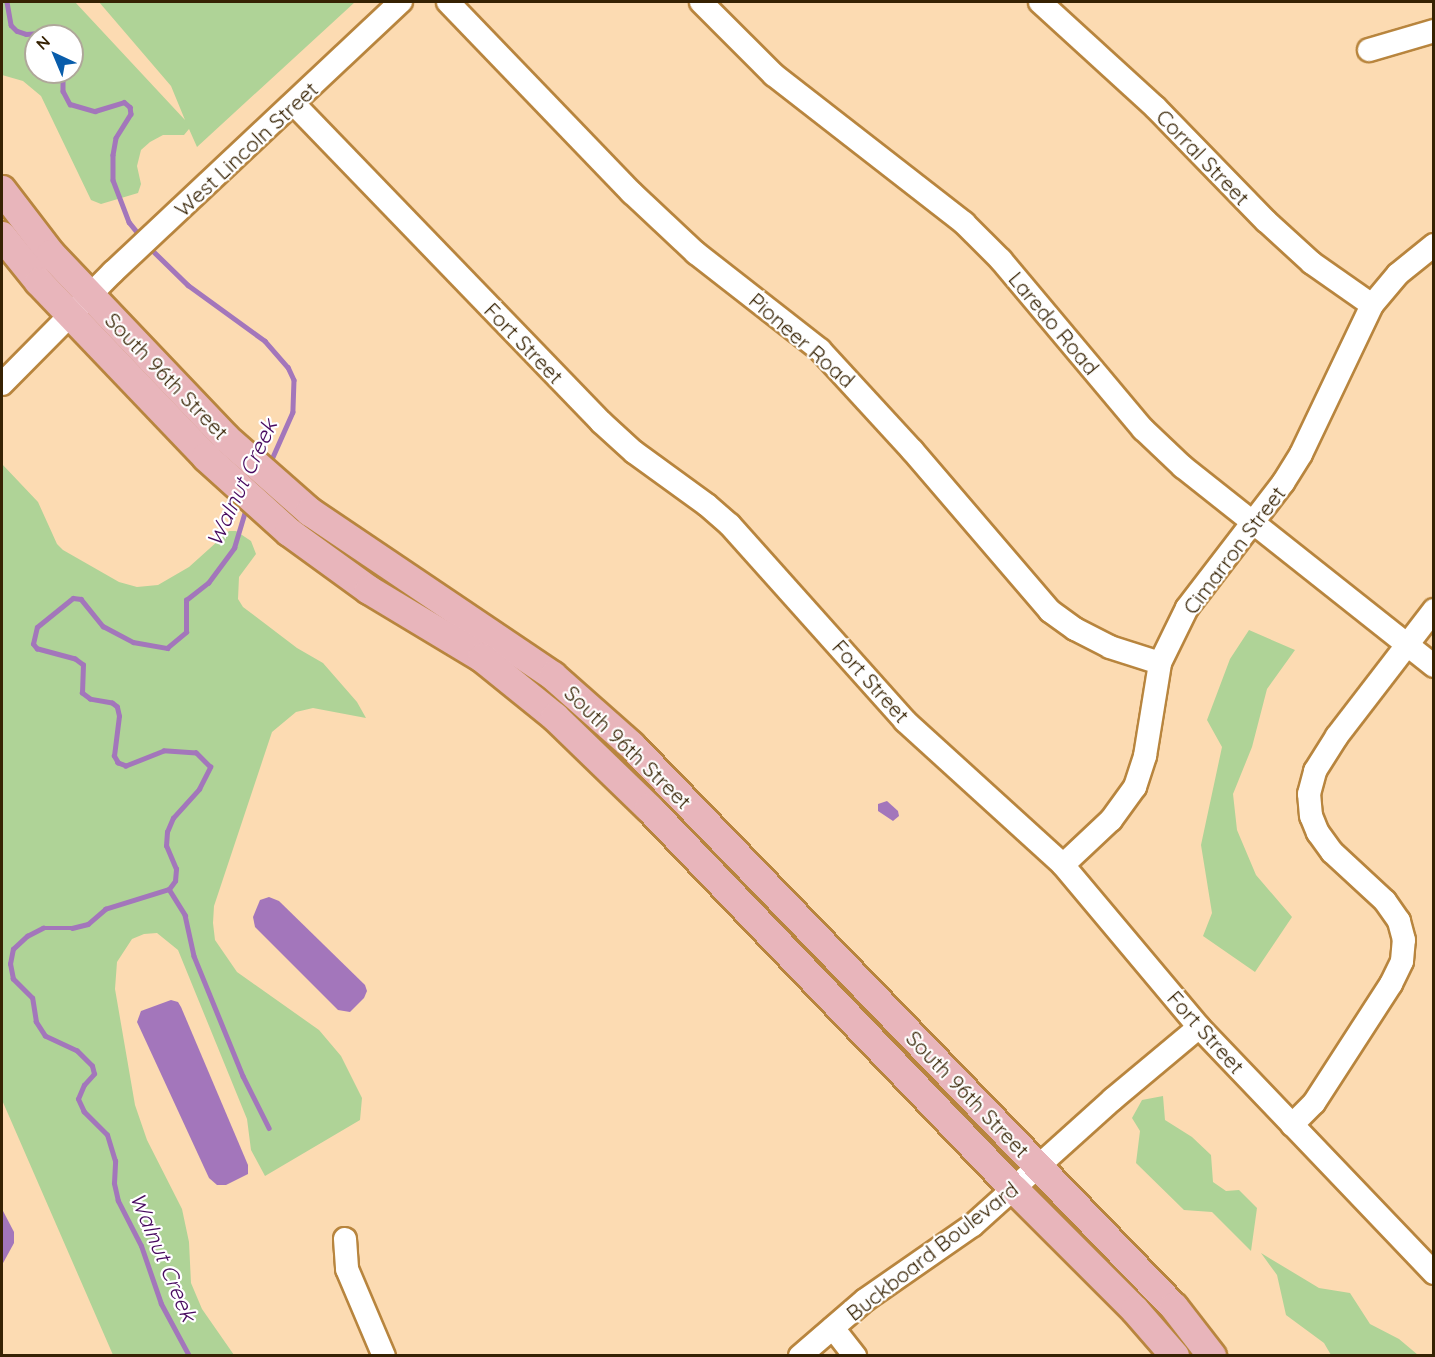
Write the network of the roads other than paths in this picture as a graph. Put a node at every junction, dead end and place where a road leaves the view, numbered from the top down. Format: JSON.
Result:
{"nodes":[{"id":1,"x":401,"y":2,"type":"edge"},
{"id":2,"x":448,"y":2,"type":"edge"},
{"id":3,"x":702,"y":2,"type":"edge"},
{"id":4,"x":1040,"y":2,"type":"edge"},
{"id":5,"x":1434,"y":32,"type":"edge"},
{"id":6,"x":1369,"y":50,"type":"dead end"},
{"id":7,"x":294,"y":104,"type":"junction"},
{"id":8,"x":2,"y":189,"type":"edge"},
{"id":9,"x":2,"y":236,"type":"edge"},
{"id":10,"x":1434,"y":245,"type":"edge"},
{"id":11,"x":80,"y":305,"type":"junction"},
{"id":12,"x":1372,"y":305,"type":"junction"},
{"id":13,"x":2,"y":384,"type":"edge"},
{"id":14,"x":1252,"y":524,"type":"junction"},
{"id":15,"x":1434,"y":610,"type":"edge"},
{"id":16,"x":1407,"y":644,"type":"junction"},
{"id":17,"x":1161,"y":663,"type":"junction"},
{"id":18,"x":1434,"y":666,"type":"edge"},
{"id":19,"x":1063,"y":865,"type":"junction"},
{"id":20,"x":1199,"y":1027,"type":"junction"},
{"id":21,"x":1292,"y":1125,"type":"junction"},
{"id":22,"x":1039,"y":1167,"type":"junction"},
{"id":23,"x":1014,"y":1189,"type":"junction"},
{"id":24,"x":345,"y":1239,"type":"dead end"},
{"id":25,"x":1434,"y":1273,"type":"edge"},
{"id":26,"x":833,"y":1328,"type":"junction"},
{"id":27,"x":384,"y":1356,"type":"edge"},
{"id":28,"x":800,"y":1356,"type":"edge"},
{"id":29,"x":855,"y":1356,"type":"edge"},
{"id":30,"x":1175,"y":1356,"type":"edge"},
{"id":31,"x":1212,"y":1356,"type":"edge"}],
"edges":[{"from":1,"to":7,"type":"street","name":"West Lincoln Street"},
{"from":2,"to":17,"type":"street","name":"Pioneer Road"},
{"from":3,"to":14,"type":"street","name":"Laredo Road"},
{"from":4,"to":12,"type":"street","name":"Corral Street"},
{"from":5,"to":6,"type":"street"},
{"from":7,"to":11,"type":"street","name":"West Lincoln Street"},
{"from":7,"to":19,"type":"street","name":"Fort Street"},
{"from":8,"to":11,"type":"main road","name":"South 96th Street"},
{"from":9,"to":11,"type":"main road","name":"South 96th Street"},
{"from":10,"to":12,"type":"street","name":"Cimarron Street"},
{"from":11,"to":13,"type":"street","name":"West Lincoln Street"},
{"from":11,"to":22,"type":"main road","name":"South 96th Street"},
{"from":11,"to":23,"type":"main road","name":"South 96th Street"},
{"from":12,"to":14,"type":"street","name":"Cimarron Street"},
{"from":14,"to":16,"type":"street","name":"Laredo Road"},
{"from":14,"to":17,"type":"street","name":"Cimarron Street"},
{"from":15,"to":16,"type":"street"},
{"from":16,"to":18,"type":"street","name":"Laredo Road"},
{"from":16,"to":21,"type":"street"},
{"from":17,"to":19,"type":"street","name":"Cimarron Street"},
{"from":19,"to":20,"type":"street","name":"Fort Street"},
{"from":20,"to":21,"type":"street","name":"Fort Street"},
{"from":20,"to":22,"type":"street","name":"Buckboard Boulevard"},
{"from":21,"to":25,"type":"street","name":"Fort Street"},
{"from":22,"to":23,"type":"street","name":"Buckboard Boulevard"},
{"from":22,"to":31,"type":"main road","name":"South 96th Street"},
{"from":23,"to":26,"type":"street","name":"Buckboard Boulevard"},
{"from":23,"to":30,"type":"main road","name":"South 96th Street"},
{"from":24,"to":27,"type":"street"},
{"from":26,"to":28,"type":"street","name":"Buckboard Boulevard"},
{"from":26,"to":29,"type":"street"}]}
